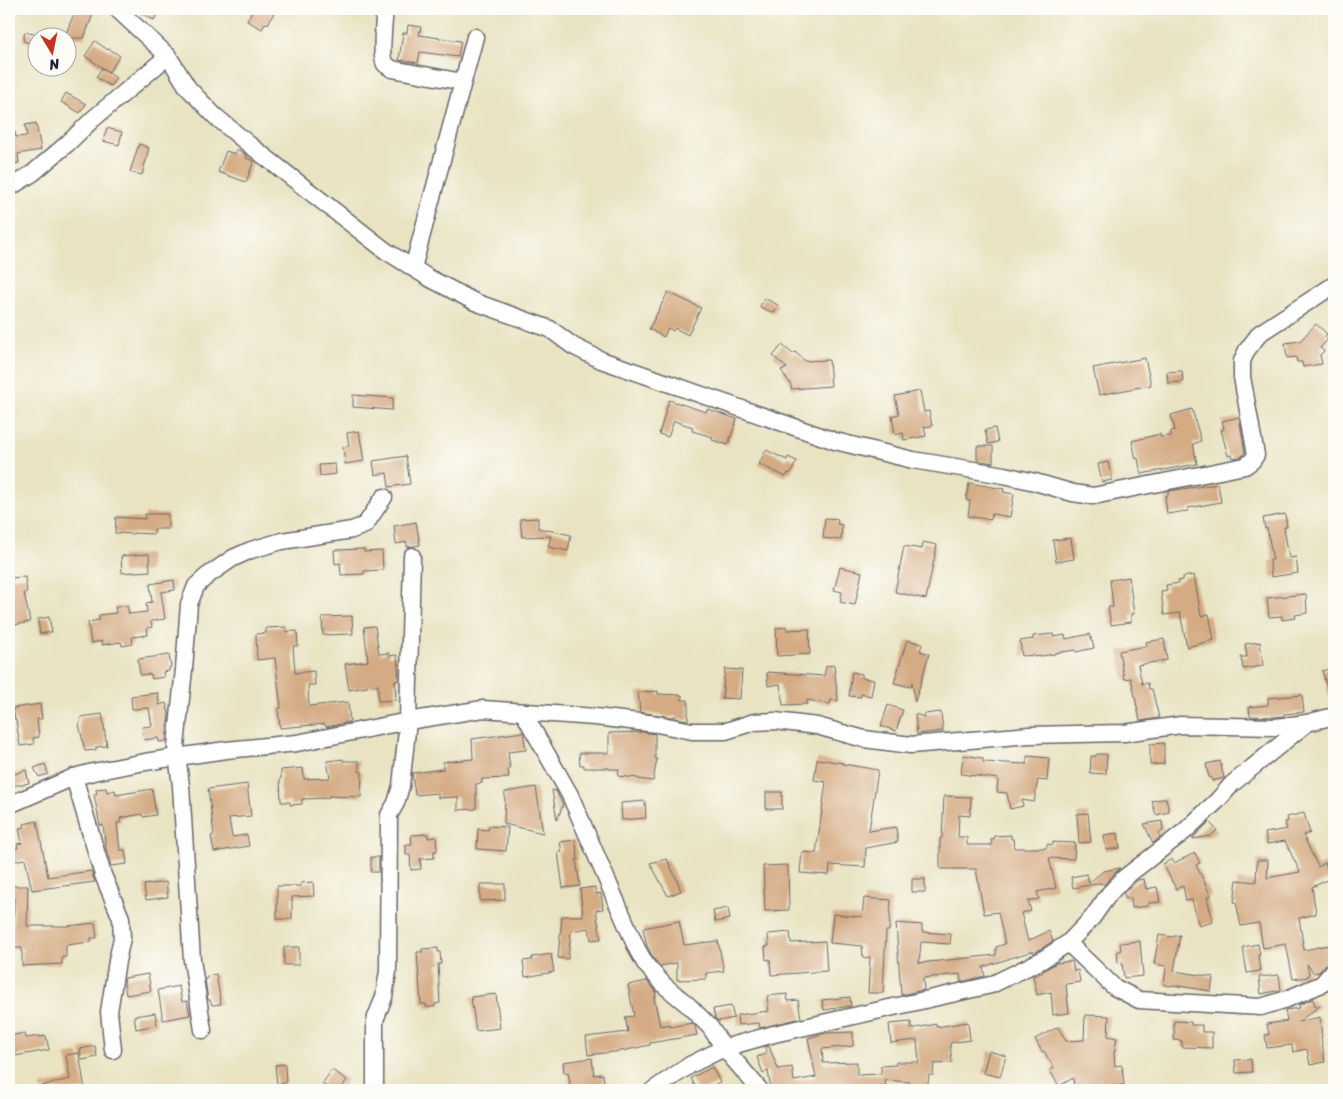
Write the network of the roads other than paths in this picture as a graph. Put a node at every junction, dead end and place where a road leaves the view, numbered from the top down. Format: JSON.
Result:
{"nodes":[{"id":1,"x":117,"y":9,"type":"edge"},
{"id":2,"x":385,"y":9,"type":"edge"},
{"id":3,"x":475,"y":37,"type":"dead end"},
{"id":4,"x":168,"y":56,"type":"junction"},
{"id":5,"x":462,"y":82,"type":"junction"},
{"id":6,"x":9,"y":188,"type":"edge"},
{"id":7,"x":413,"y":268,"type":"junction"},
{"id":8,"x":1334,"y":285,"type":"edge"},
{"id":9,"x":384,"y":497,"type":"dead end"},
{"id":10,"x":412,"y":556,"type":"dead end"},
{"id":11,"x":523,"y":712,"type":"junction"},
{"id":12,"x":1334,"y":716,"type":"edge"},
{"id":13,"x":408,"y":721,"type":"junction"},
{"id":14,"x":1307,"y":723,"type":"junction"},
{"id":15,"x":177,"y":757,"type":"junction"},
{"id":16,"x":74,"y":777,"type":"junction"},
{"id":17,"x":9,"y":805,"type":"edge"},
{"id":18,"x":1068,"y":943,"type":"junction"},
{"id":19,"x":1334,"y":970,"type":"edge"},
{"id":20,"x":203,"y":1030,"type":"dead end"},
{"id":21,"x":724,"y":1048,"type":"junction"},
{"id":22,"x":113,"y":1050,"type":"dead end"},
{"id":23,"x":375,"y":1090,"type":"edge"},
{"id":24,"x":653,"y":1090,"type":"edge"},
{"id":25,"x":760,"y":1090,"type":"edge"}],
"edges":[{"from":1,"to":4,"type":"street"},
{"from":2,"to":5,"type":"street"},
{"from":3,"to":5,"type":"street"},
{"from":4,"to":6,"type":"street"},
{"from":4,"to":7,"type":"street"},
{"from":5,"to":7,"type":"street"},
{"from":7,"to":8,"type":"street"},
{"from":9,"to":15,"type":"street"},
{"from":10,"to":13,"type":"street"},
{"from":11,"to":13,"type":"street"},
{"from":11,"to":14,"type":"street"},
{"from":11,"to":21,"type":"street"},
{"from":12,"to":14,"type":"street"},
{"from":13,"to":15,"type":"street"},
{"from":13,"to":23,"type":"street"},
{"from":14,"to":18,"type":"street"},
{"from":15,"to":16,"type":"street"},
{"from":15,"to":20,"type":"street"},
{"from":16,"to":17,"type":"street"},
{"from":16,"to":22,"type":"street"},
{"from":18,"to":19,"type":"street"},
{"from":18,"to":21,"type":"street"},
{"from":21,"to":24,"type":"street"},
{"from":21,"to":25,"type":"street"}]}
